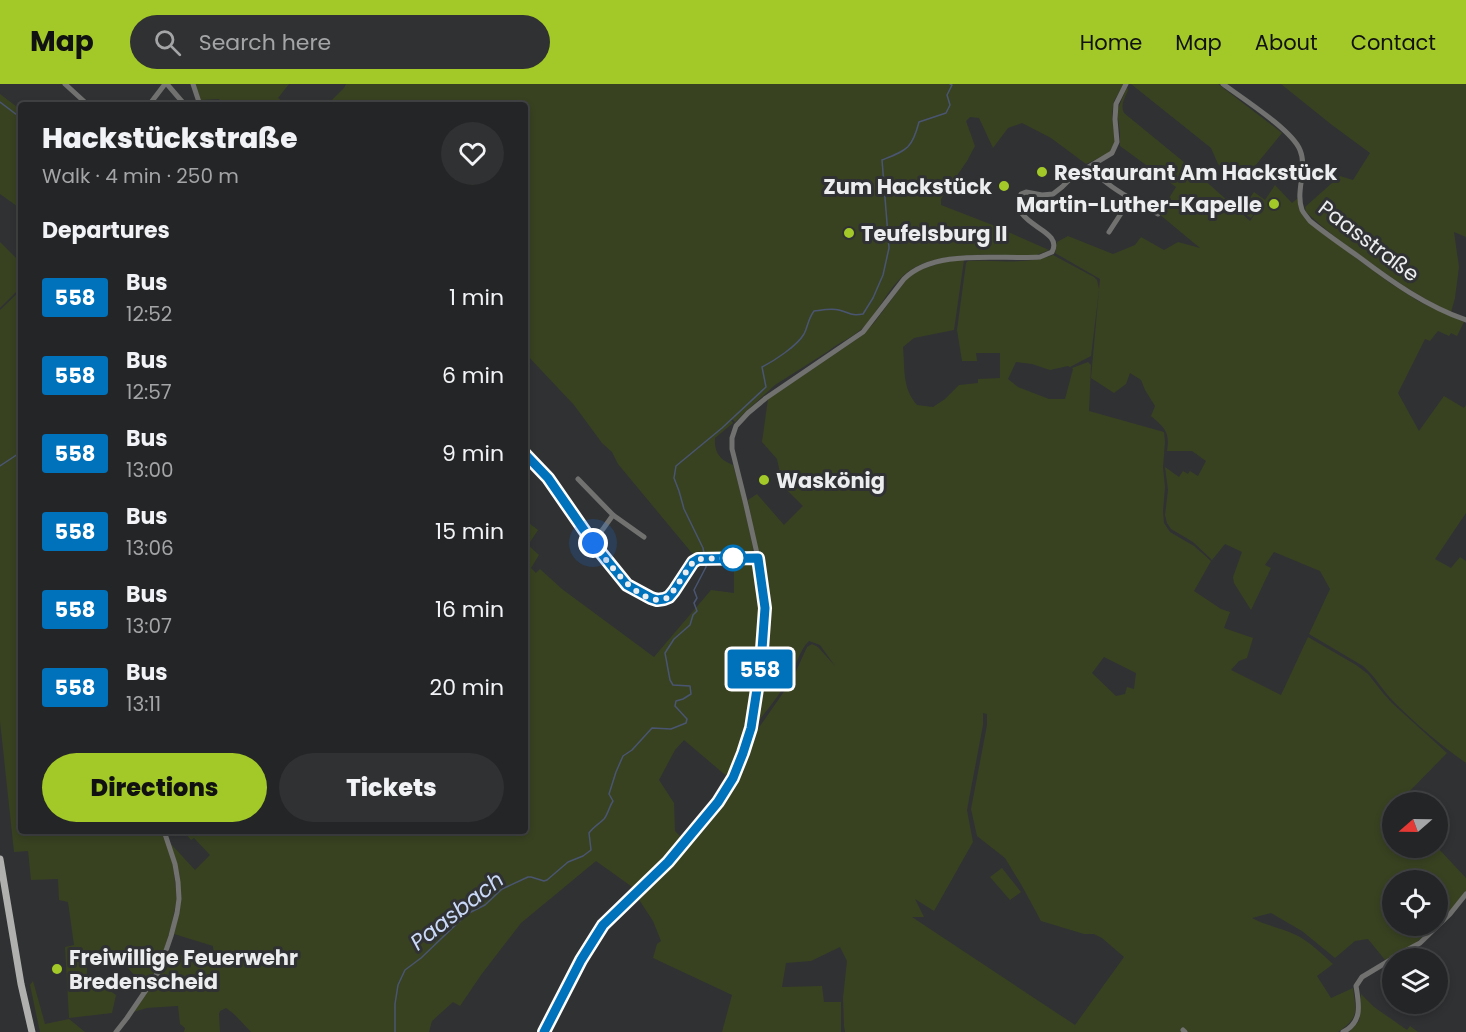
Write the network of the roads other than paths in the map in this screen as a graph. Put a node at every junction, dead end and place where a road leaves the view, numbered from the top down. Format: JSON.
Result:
{"nodes":[{"id":1,"x":166,"y":84,"type":"edge"},
{"id":2,"x":193,"y":84,"type":"edge"},
{"id":3,"x":1126,"y":84,"type":"edge"},
{"id":4,"x":1223,"y":84,"type":"edge"},
{"id":5,"x":67,"y":85,"type":"edge"},
{"id":6,"x":85,"y":102,"type":"edge"},
{"id":7,"x":151,"y":102,"type":"edge"},
{"id":8,"x":182,"y":102,"type":"edge"},
{"id":9,"x":199,"y":102,"type":"edge"},
{"id":10,"x":1091,"y":166,"type":"junction"},
{"id":11,"x":1131,"y":198,"type":"junction"},
{"id":12,"x":1158,"y":214,"type":"dead end"},
{"id":13,"x":1109,"y":232,"type":"dead end"},
{"id":14,"x":1466,"y":320,"type":"edge"},
{"id":15,"x":528,"y":456,"type":"edge"},
{"id":16,"x":578,"y":479,"type":"dead end"},
{"id":17,"x":613,"y":515,"type":"junction"},
{"id":18,"x":644,"y":537,"type":"dead end"},
{"id":19,"x":593,"y":543,"type":"junction"},
{"id":20,"x":758,"y":558,"type":"junction"},
{"id":21,"x":165,"y":834,"type":"edge"},
{"id":22,"x":0,"y":860,"type":"edge"},
{"id":23,"x":1466,"y":894,"type":"edge"},
{"id":24,"x":1411,"y":948,"type":"edge"},
{"id":25,"x":1382,"y":965,"type":"edge"},
{"id":26,"x":32,"y":1032,"type":"edge"},
{"id":27,"x":116,"y":1032,"type":"edge"},
{"id":28,"x":544,"y":1032,"type":"edge"},
{"id":29,"x":1343,"y":1032,"type":"edge"}],
"edges":[{"from":1,"to":7,"type":"street"},
{"from":1,"to":8,"type":"street"},
{"from":2,"to":9,"type":"street"},
{"from":3,"to":10,"type":"street"},
{"from":4,"to":14,"type":"street","name":"Paasstraße"},
{"from":5,"to":6,"type":"street"},
{"from":10,"to":11,"type":"street"},
{"from":10,"to":20,"type":"street"},
{"from":11,"to":12,"type":"street"},
{"from":11,"to":13,"type":"street"},
{"from":15,"to":19,"type":"street"},
{"from":16,"to":17,"type":"street"},
{"from":17,"to":18,"type":"street"},
{"from":17,"to":19,"type":"street"},
{"from":19,"to":20,"type":"street"},
{"from":20,"to":28,"type":"street"},
{"from":21,"to":27,"type":"street"},
{"from":22,"to":26,"type":"main road"},
{"from":23,"to":24,"type":"street"},
{"from":25,"to":29,"type":"street"}]}
